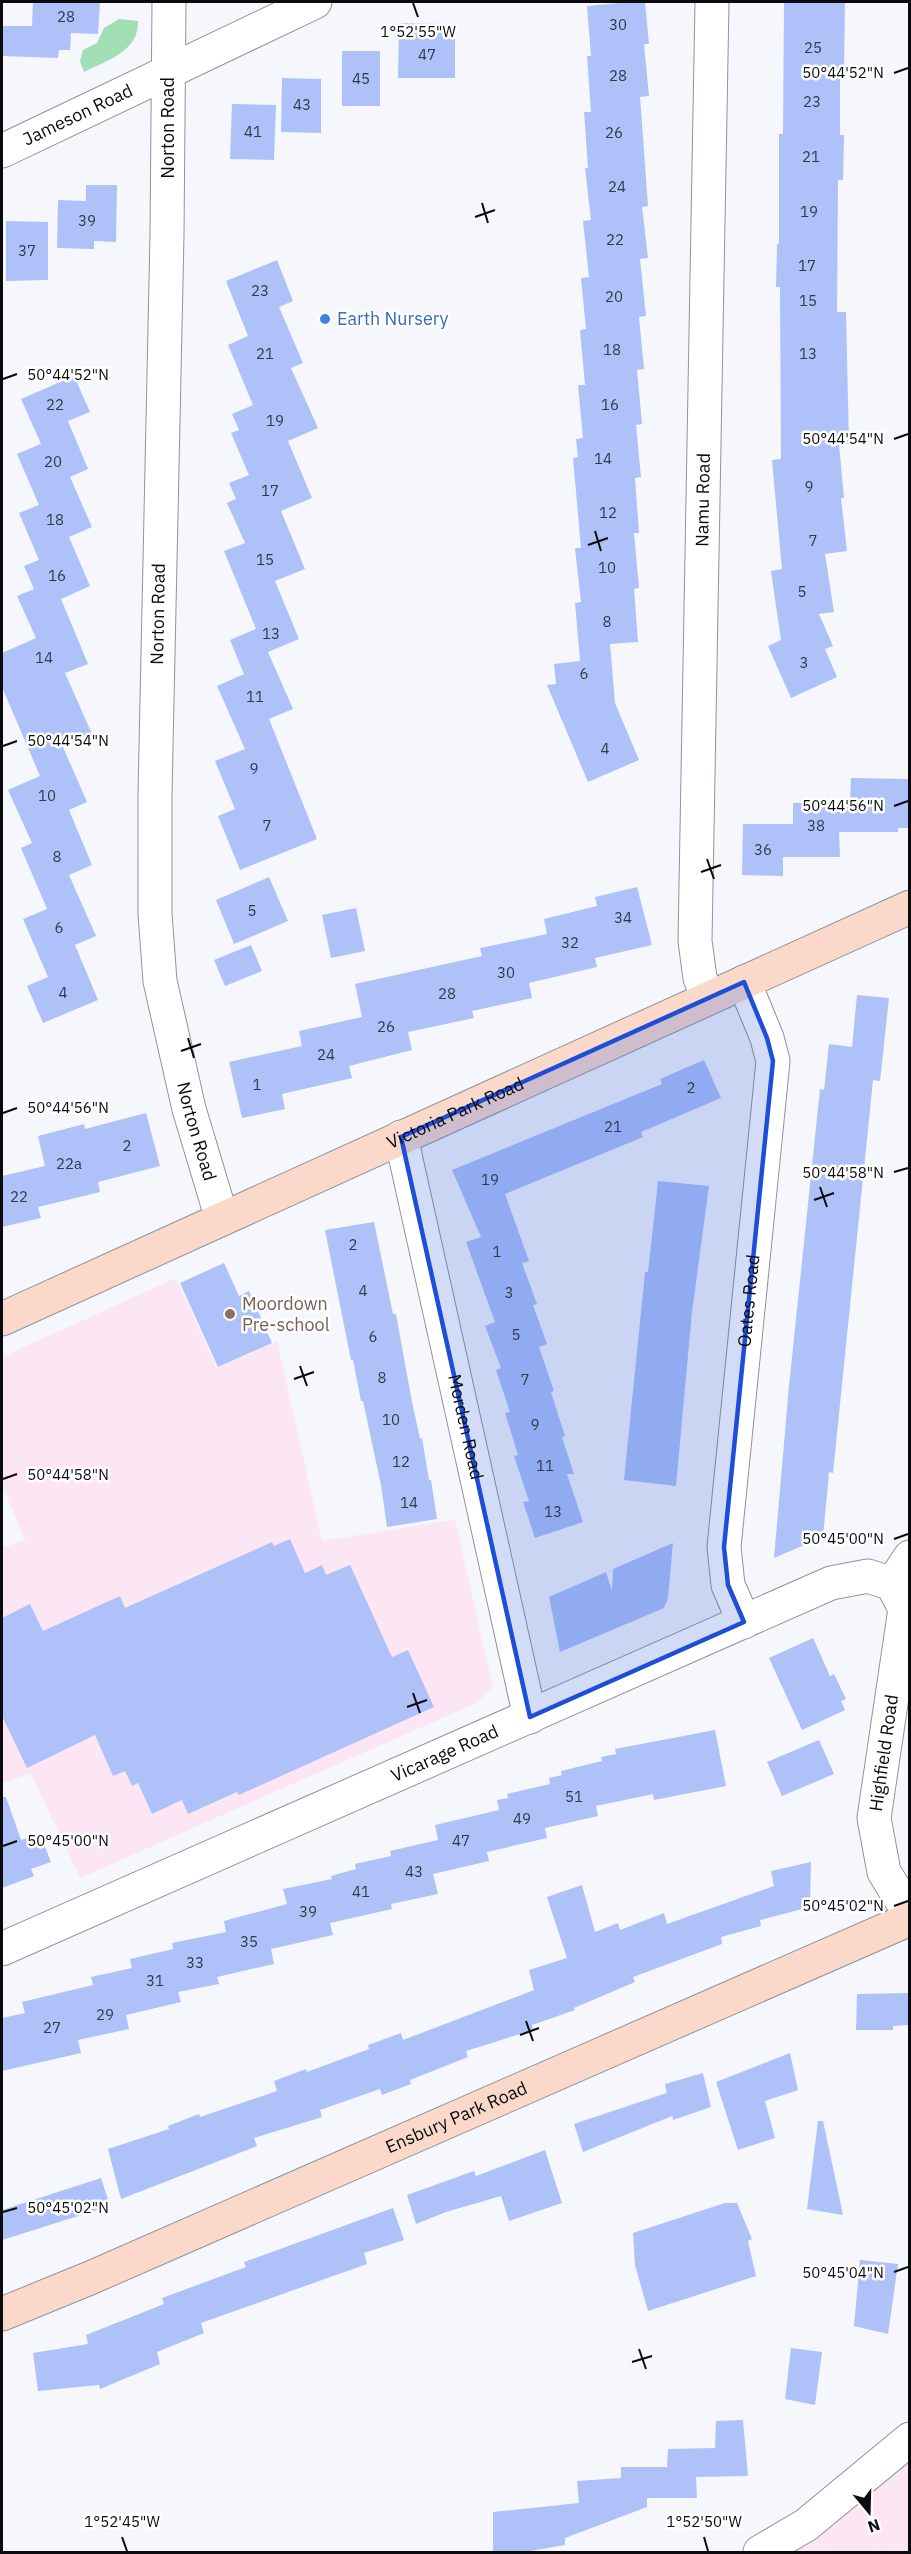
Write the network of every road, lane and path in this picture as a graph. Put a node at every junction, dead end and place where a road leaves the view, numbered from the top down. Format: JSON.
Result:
{"nodes":[{"id":1,"x":169,"y":2,"type":"edge"},
{"id":2,"x":315,"y":2,"type":"edge"},
{"id":3,"x":712,"y":2,"type":"edge"},
{"id":4,"x":168,"y":71,"type":"junction"},
{"id":5,"x":2,"y":151,"type":"edge"},
{"id":6,"x":909,"y":907,"type":"edge"},
{"id":7,"x":744,"y":982,"type":"junction"},
{"id":8,"x":708,"y":999,"type":"junction"},
{"id":9,"x":401,"y":1137,"type":"junction"},
{"id":10,"x":222,"y":1219,"type":"junction"},
{"id":11,"x":2,"y":1319,"type":"edge"},
{"id":12,"x":909,"y":1557,"type":"edge"},
{"id":13,"x":892,"y":1584,"type":"junction"},
{"id":14,"x":744,"y":1622,"type":"junction"},
{"id":15,"x":530,"y":1717,"type":"junction"},
{"id":16,"x":909,"y":1914,"type":"edge"},
{"id":17,"x":909,"y":1919,"type":"edge"},
{"id":18,"x":2,"y":1949,"type":"edge"},
{"id":19,"x":2,"y":2314,"type":"edge"},
{"id":20,"x":909,"y":2439,"type":"edge"},
{"id":21,"x":759,"y":2553,"type":"edge"}],
"edges":[{"from":1,"to":4,"type":"street","name":"Norton Road"},
{"from":2,"to":4,"type":"street","name":"Jameson Road"},
{"from":3,"to":8,"type":"street","name":"Namu Road"},
{"from":4,"to":5,"type":"street","name":"Jameson Road"},
{"from":4,"to":10,"type":"street","name":"Norton Road"},
{"from":6,"to":7,"type":"street","name":"Victoria Park Road"},
{"from":7,"to":8,"type":"street","name":"Victoria Park Road"},
{"from":7,"to":14,"type":"street","name":"Oates Road"},
{"from":8,"to":9,"type":"street","name":"Victoria Park Road"},
{"from":9,"to":10,"type":"street","name":"Victoria Park Road"},
{"from":9,"to":15,"type":"street","name":"Morden Road"},
{"from":10,"to":11,"type":"street","name":"Victoria Park Road"},
{"from":12,"to":13,"type":"street"},
{"from":13,"to":14,"type":"street","name":"Vicarage Road"},
{"from":13,"to":16,"type":"street","name":"Highfield Road"},
{"from":14,"to":15,"type":"street","name":"Vicarage Road"},
{"from":15,"to":18,"type":"street","name":"Vicarage Road"},
{"from":17,"to":19,"type":"street","name":"Ensbury Park Road"},
{"from":20,"to":21,"type":"street"}]}
